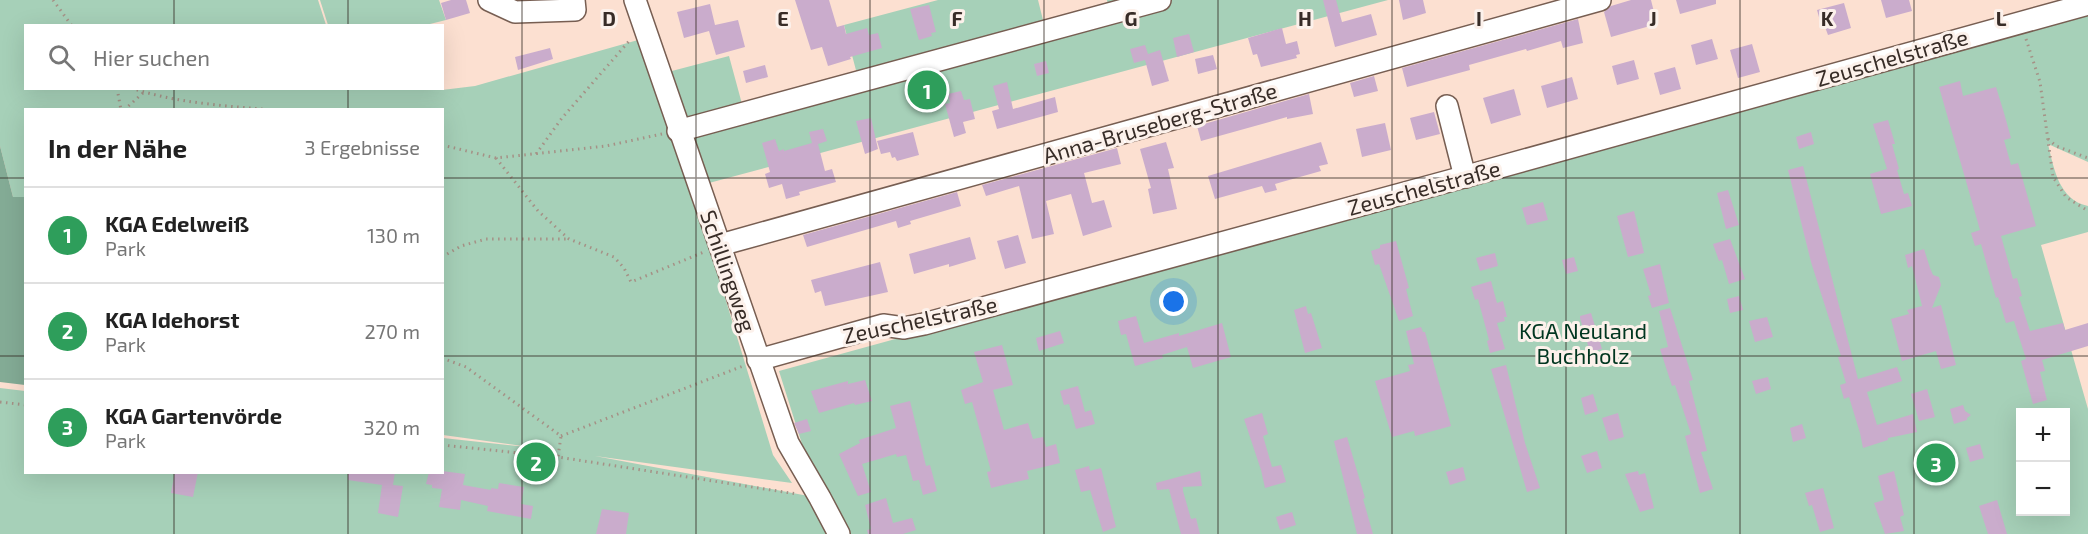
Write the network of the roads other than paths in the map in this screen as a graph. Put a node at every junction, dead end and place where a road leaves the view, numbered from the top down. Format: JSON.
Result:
{"nodes":[{"id":1,"x":489,"y":0,"type":"edge"},
{"id":2,"x":574,"y":0,"type":"edge"},
{"id":3,"x":635,"y":0,"type":"edge"},
{"id":4,"x":1160,"y":0,"type":"edge"},
{"id":5,"x":1600,"y":0,"type":"edge"},
{"id":6,"x":2088,"y":4,"type":"edge"},
{"id":7,"x":1447,"y":106,"type":"dead end"},
{"id":8,"x":678,"y":130,"type":"junction"},
{"id":9,"x":1465,"y":177,"type":"junction"},
{"id":10,"x":720,"y":245,"type":"junction"},
{"id":11,"x":758,"y":360,"type":"junction"},
{"id":12,"x":839,"y":534,"type":"edge"}],
"edges":[{"from":1,"to":2,"type":"street"},
{"from":3,"to":8,"type":"street","name":"Schillingweg"},
{"from":4,"to":8,"type":"street"},
{"from":5,"to":10,"type":"street","name":"Anna-Bruseberg-Straße"},
{"from":6,"to":9,"type":"street","name":"Zeuschelstraße"},
{"from":7,"to":9,"type":"street"},
{"from":8,"to":10,"type":"street","name":"Schillingweg"},
{"from":9,"to":11,"type":"street","name":"Zeuschelstraße"},
{"from":10,"to":11,"type":"street","name":"Schillingweg"},
{"from":11,"to":12,"type":"street","name":"Schillingweg"}]}
